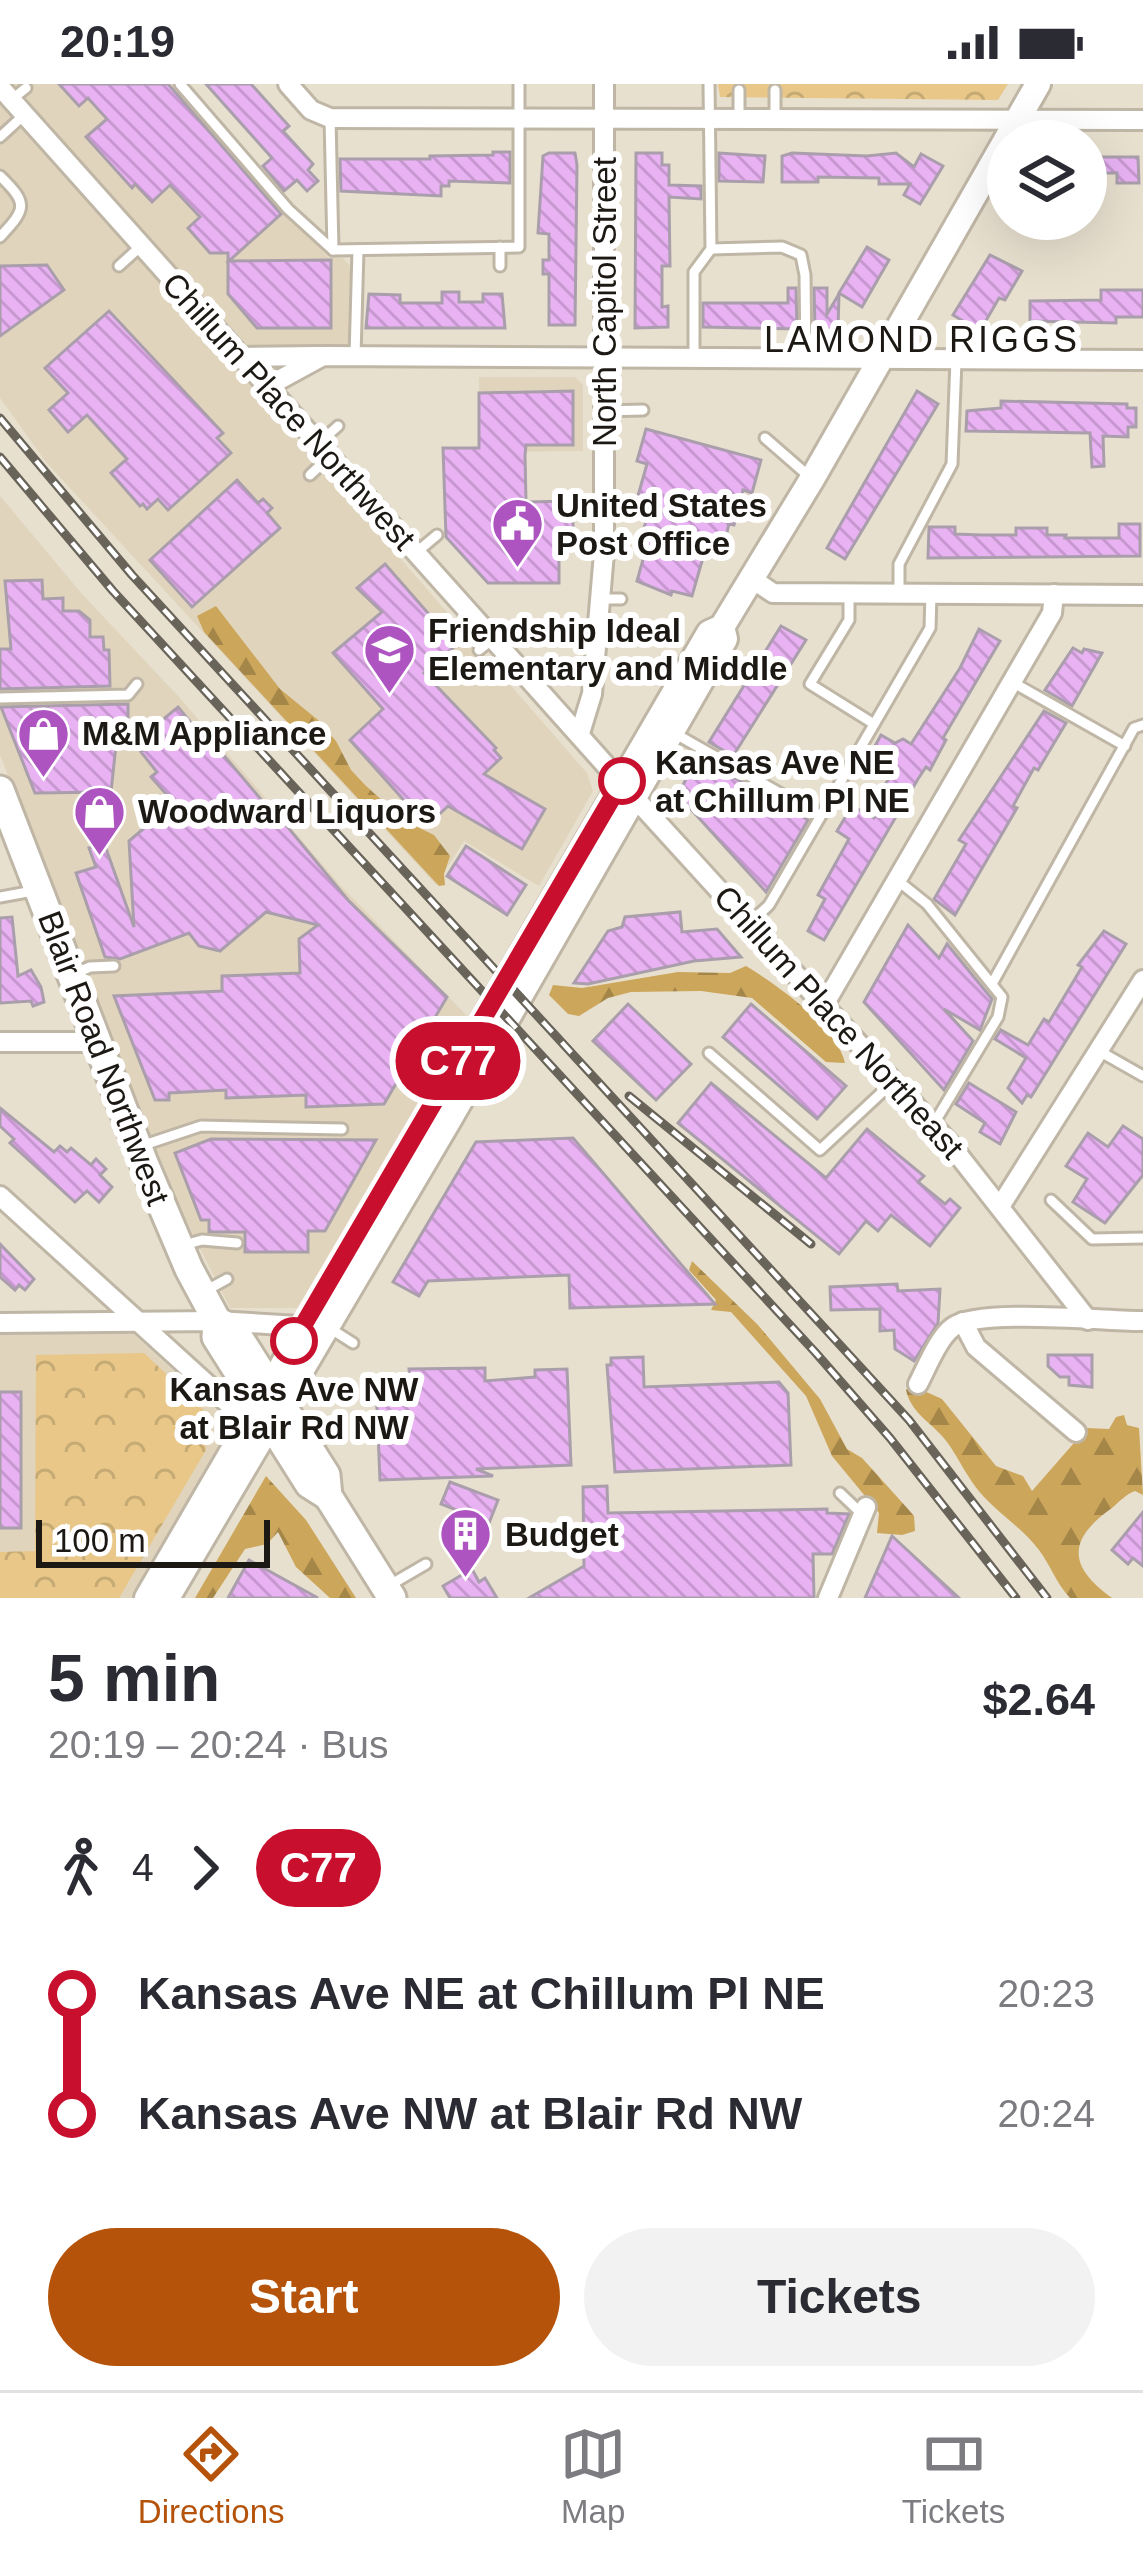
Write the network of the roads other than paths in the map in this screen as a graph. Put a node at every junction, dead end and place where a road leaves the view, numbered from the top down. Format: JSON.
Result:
{"nodes":[{"id":1,"x":180,"y":84,"type":"edge"},
{"id":2,"x":288,"y":84,"type":"edge"},
{"id":3,"x":519,"y":84,"type":"edge"},
{"id":4,"x":604,"y":84,"type":"edge"},
{"id":5,"x":709,"y":84,"type":"edge"},
{"id":6,"x":1038,"y":84,"type":"edge"},
{"id":7,"x":739,"y":90,"type":"dead end"},
{"id":8,"x":775,"y":90,"type":"dead end"},
{"id":9,"x":23,"y":104,"type":"edge"},
{"id":10,"x":330,"y":118,"type":"junction"},
{"id":11,"x":519,"y":119,"type":"junction"},
{"id":12,"x":604,"y":119,"type":"junction"},
{"id":13,"x":712,"y":119,"type":"junction"},
{"id":14,"x":739,"y":119,"type":"junction"},
{"id":15,"x":775,"y":119,"type":"junction"},
{"id":16,"x":1017,"y":119,"type":"junction"},
{"id":17,"x":1143,"y":120,"type":"edge"},
{"id":18,"x":0,"y":137,"type":"edge"},
{"id":19,"x":0,"y":176,"type":"edge"},
{"id":20,"x":0,"y":237,"type":"edge"},
{"id":21,"x":141,"y":246,"type":"junction"},
{"id":22,"x":500,"y":247,"type":"junction"},
{"id":23,"x":711,"y":249,"type":"junction"},
{"id":24,"x":333,"y":250,"type":"junction"},
{"id":25,"x":358,"y":250,"type":"junction"},
{"id":26,"x":119,"y":266,"type":"dead end"},
{"id":27,"x":500,"y":266,"type":"dead end"},
{"id":28,"x":323,"y":356,"type":"junction"},
{"id":29,"x":355,"y":356,"type":"junction"},
{"id":30,"x":604,"y":358,"type":"junction"},
{"id":31,"x":694,"y":358,"type":"junction"},
{"id":32,"x":806,"y":359,"type":"junction"},
{"id":33,"x":879,"y":360,"type":"junction"},
{"id":34,"x":956,"y":360,"type":"junction"},
{"id":35,"x":1143,"y":360,"type":"edge"},
{"id":36,"x":252,"y":375,"type":"junction"},
{"id":37,"x":643,"y":410,"type":"dead end"},
{"id":38,"x":604,"y":411,"type":"junction"},
{"id":39,"x":338,"y":426,"type":"dead end"},
{"id":40,"x":765,"y":438,"type":"dead end"},
{"id":41,"x":324,"y":449,"type":"junction"},
{"id":42,"x":310,"y":475,"type":"dead end"},
{"id":43,"x":812,"y":479,"type":"junction"},
{"id":44,"x":436,"y":535,"type":"dead end"},
{"id":45,"x":416,"y":552,"type":"junction"},
{"id":46,"x":752,"y":579,"type":"junction"},
{"id":47,"x":849,"y":594,"type":"junction"},
{"id":48,"x":898,"y":594,"type":"junction"},
{"id":49,"x":931,"y":594,"type":"junction"},
{"id":50,"x":1054,"y":594,"type":"junction"},
{"id":51,"x":1143,"y":595,"type":"edge"},
{"id":52,"x":711,"y":626,"type":"junction"},
{"id":53,"x":1012,"y":682,"type":"junction"},
{"id":54,"x":137,"y":684,"type":"dead end"},
{"id":55,"x":0,"y":698,"type":"edge"},
{"id":56,"x":874,"y":724,"type":"junction"},
{"id":57,"x":1143,"y":724,"type":"edge"},
{"id":58,"x":672,"y":732,"type":"junction"},
{"id":59,"x":580,"y":733,"type":"junction"},
{"id":60,"x":1125,"y":746,"type":"junction"},
{"id":61,"x":0,"y":790,"type":"edge"},
{"id":62,"x":628,"y":790,"type":"junction"},
{"id":63,"x":820,"y":816,"type":"junction"},
{"id":64,"x":897,"y":880,"type":"junction"},
{"id":65,"x":38,"y":890,"type":"junction"},
{"id":66,"x":0,"y":898,"type":"edge"},
{"id":67,"x":750,"y":923,"type":"junction"},
{"id":68,"x":114,"y":966,"type":"dead end"},
{"id":69,"x":71,"y":975,"type":"junction"},
{"id":70,"x":1143,"y":980,"type":"edge"},
{"id":71,"x":993,"y":982,"type":"junction"},
{"id":72,"x":824,"y":1005,"type":"junction"},
{"id":73,"x":0,"y":1042,"type":"edge"},
{"id":74,"x":99,"y":1042,"type":"junction"},
{"id":75,"x":1099,"y":1051,"type":"junction"},
{"id":76,"x":709,"y":1053,"type":"dead end"},
{"id":77,"x":1143,"y":1076,"type":"edge"},
{"id":78,"x":893,"y":1082,"type":"junction"},
{"id":79,"x":933,"y":1125,"type":"junction"},
{"id":80,"x":342,"y":1129,"type":"dead end"},
{"id":81,"x":138,"y":1147,"type":"junction"},
{"id":82,"x":0,"y":1196,"type":"edge"},
{"id":83,"x":1052,"y":1200,"type":"dead end"},
{"id":84,"x":1001,"y":1205,"type":"junction"},
{"id":85,"x":1143,"y":1238,"type":"edge"},
{"id":86,"x":237,"y":1243,"type":"dead end"},
{"id":87,"x":179,"y":1246,"type":"junction"},
{"id":88,"x":226,"y":1279,"type":"dead end"},
{"id":89,"x":201,"y":1293,"type":"junction"},
{"id":90,"x":217,"y":1321,"type":"junction"},
{"id":91,"x":1088,"y":1321,"type":"junction"},
{"id":92,"x":1143,"y":1321,"type":"edge"},
{"id":93,"x":963,"y":1322,"type":"junction"},
{"id":94,"x":0,"y":1323,"type":"edge"},
{"id":95,"x":137,"y":1323,"type":"junction"},
{"id":96,"x":318,"y":1327,"type":"junction"},
{"id":97,"x":353,"y":1342,"type":"dead end"},
{"id":98,"x":918,"y":1384,"type":"dead end"},
{"id":99,"x":266,"y":1406,"type":"junction"},
{"id":100,"x":1076,"y":1432,"type":"dead end"},
{"id":101,"x":840,"y":1493,"type":"dead end"},
{"id":102,"x":864,"y":1511,"type":"joint"},
{"id":103,"x":426,"y":1564,"type":"dead end"},
{"id":104,"x":389,"y":1593,"type":"edge"},
{"id":105,"x":147,"y":1598,"type":"edge"},
{"id":106,"x":167,"y":1598,"type":"edge"},
{"id":107,"x":829,"y":1598,"type":"edge"}],
"edges":[{"from":1,"to":24,"type":"lane"},
{"from":2,"to":10,"type":"street"},
{"from":3,"to":11,"type":"lane"},
{"from":4,"to":12,"type":"street","name":"North Capitol Street"},
{"from":5,"to":13,"type":"lane"},
{"from":6,"to":16,"type":"street"},
{"from":7,"to":14,"type":"lane"},
{"from":8,"to":15,"type":"lane"},
{"from":9,"to":18,"type":"lane"},
{"from":9,"to":21,"type":"street","name":"Chillum Place Northwest"},
{"from":10,"to":11,"type":"street"},
{"from":10,"to":24,"type":"lane"},
{"from":11,"to":12,"type":"street"},
{"from":11,"to":22,"type":"lane"},
{"from":12,"to":13,"type":"street"},
{"from":12,"to":30,"type":"street","name":"North Capitol Street"},
{"from":13,"to":14,"type":"street"},
{"from":13,"to":23,"type":"lane"},
{"from":14,"to":15,"type":"street"},
{"from":15,"to":16,"type":"street"},
{"from":16,"to":17,"type":"street"},
{"from":16,"to":33,"type":"street"},
{"from":19,"to":20,"type":"lane"},
{"from":21,"to":26,"type":"lane"},
{"from":21,"to":36,"type":"street","name":"Chillum Place Northwest"},
{"from":22,"to":25,"type":"lane"},
{"from":22,"to":27,"type":"lane"},
{"from":23,"to":31,"type":"lane"},
{"from":23,"to":32,"type":"lane"},
{"from":24,"to":25,"type":"lane"},
{"from":25,"to":29,"type":"lane"},
{"from":28,"to":29,"type":"street"},
{"from":28,"to":36,"type":"street"},
{"from":28,"to":36,"type":"street"},
{"from":29,"to":30,"type":"street"},
{"from":30,"to":31,"type":"street"},
{"from":30,"to":38,"type":"street","name":"North Capitol Street"},
{"from":31,"to":32,"type":"street"},
{"from":32,"to":33,"type":"street"},
{"from":33,"to":34,"type":"street"},
{"from":33,"to":43,"type":"street"},
{"from":34,"to":35,"type":"street"},
{"from":34,"to":48,"type":"lane"},
{"from":36,"to":41,"type":"street","name":"Chillum Place Northwest"},
{"from":37,"to":38,"type":"lane"},
{"from":38,"to":59,"type":"street","name":"North Capitol Street"},
{"from":39,"to":41,"type":"lane"},
{"from":40,"to":43,"type":"lane"},
{"from":41,"to":42,"type":"lane"},
{"from":41,"to":45,"type":"street","name":"Chillum Place Northwest"},
{"from":43,"to":46,"type":"street"},
{"from":44,"to":45,"type":"lane"},
{"from":45,"to":59,"type":"street","name":"Chillum Place Northwest"},
{"from":46,"to":47,"type":"street"},
{"from":46,"to":52,"type":"street"},
{"from":47,"to":48,"type":"street"},
{"from":47,"to":56,"type":"lane"},
{"from":48,"to":49,"type":"street"},
{"from":49,"to":50,"type":"street"},
{"from":49,"to":56,"type":"lane"},
{"from":50,"to":51,"type":"street"},
{"from":50,"to":53,"type":"street"},
{"from":52,"to":58,"type":"street"},
{"from":52,"to":62,"type":"street"},
{"from":53,"to":60,"type":"lane"},
{"from":53,"to":64,"type":"street"},
{"from":54,"to":55,"type":"lane"},
{"from":56,"to":63,"type":"lane"},
{"from":57,"to":60,"type":"lane"},
{"from":58,"to":62,"type":"street"},
{"from":58,"to":63,"type":"lane"},
{"from":59,"to":62,"type":"street","name":"Chillum Place Northeast"},
{"from":60,"to":71,"type":"lane"},
{"from":61,"to":65,"type":"main road","name":"Blair Road Northwest"},
{"from":62,"to":67,"type":"street","name":"Chillum Place Northeast"},
{"from":62,"to":96,"type":"street"},
{"from":62,"to":96,"type":"street"},
{"from":63,"to":67,"type":"lane"},
{"from":64,"to":71,"type":"lane"},
{"from":64,"to":72,"type":"street"},
{"from":65,"to":66,"type":"lane"},
{"from":65,"to":69,"type":"main road","name":"Blair Road Northwest"},
{"from":67,"to":72,"type":"street","name":"Chillum Place Northeast"},
{"from":68,"to":69,"type":"lane"},
{"from":69,"to":74,"type":"main road","name":"Blair Road Northwest"},
{"from":70,"to":75,"type":"street"},
{"from":71,"to":79,"type":"lane"},
{"from":72,"to":78,"type":"street","name":"Chillum Place Northeast"},
{"from":73,"to":74,"type":"street"},
{"from":74,"to":81,"type":"main road","name":"Blair Road Northwest"},
{"from":75,"to":77,"type":"lane"},
{"from":75,"to":84,"type":"street"},
{"from":76,"to":78,"type":"lane"},
{"from":78,"to":79,"type":"street","name":"Chillum Place Northeast"},
{"from":79,"to":84,"type":"street","name":"Chillum Place Northeast"},
{"from":80,"to":81,"type":"lane"},
{"from":81,"to":87,"type":"main road","name":"Blair Road Northwest"},
{"from":82,"to":95,"type":"street"},
{"from":83,"to":85,"type":"lane"},
{"from":84,"to":91,"type":"street","name":"Chillum Place Northeast"},
{"from":86,"to":87,"type":"lane"},
{"from":87,"to":89,"type":"main road","name":"Blair Road Northwest"},
{"from":88,"to":89,"type":"lane"},
{"from":89,"to":90,"type":"main road","name":"Blair Road Northwest"},
{"from":90,"to":95,"type":"street"},
{"from":90,"to":96,"type":"street"},
{"from":90,"to":99,"type":"main road","name":"Blair Road Northwest"},
{"from":91,"to":92,"type":"street"},
{"from":91,"to":93,"type":"street"},
{"from":93,"to":98,"type":"street"},
{"from":93,"to":100,"type":"street"},
{"from":94,"to":95,"type":"street"},
{"from":95,"to":99,"type":"street"},
{"from":96,"to":97,"type":"lane"},
{"from":96,"to":99,"type":"street"},
{"from":99,"to":104,"type":"main road","name":"Blair Road Northwest"},
{"from":99,"to":105,"type":"street"},
{"from":99,"to":106,"type":"street"},
{"from":101,"to":102,"type":"lane"},
{"from":102,"to":107,"type":"street"},
{"from":103,"to":104,"type":"lane"}]}
